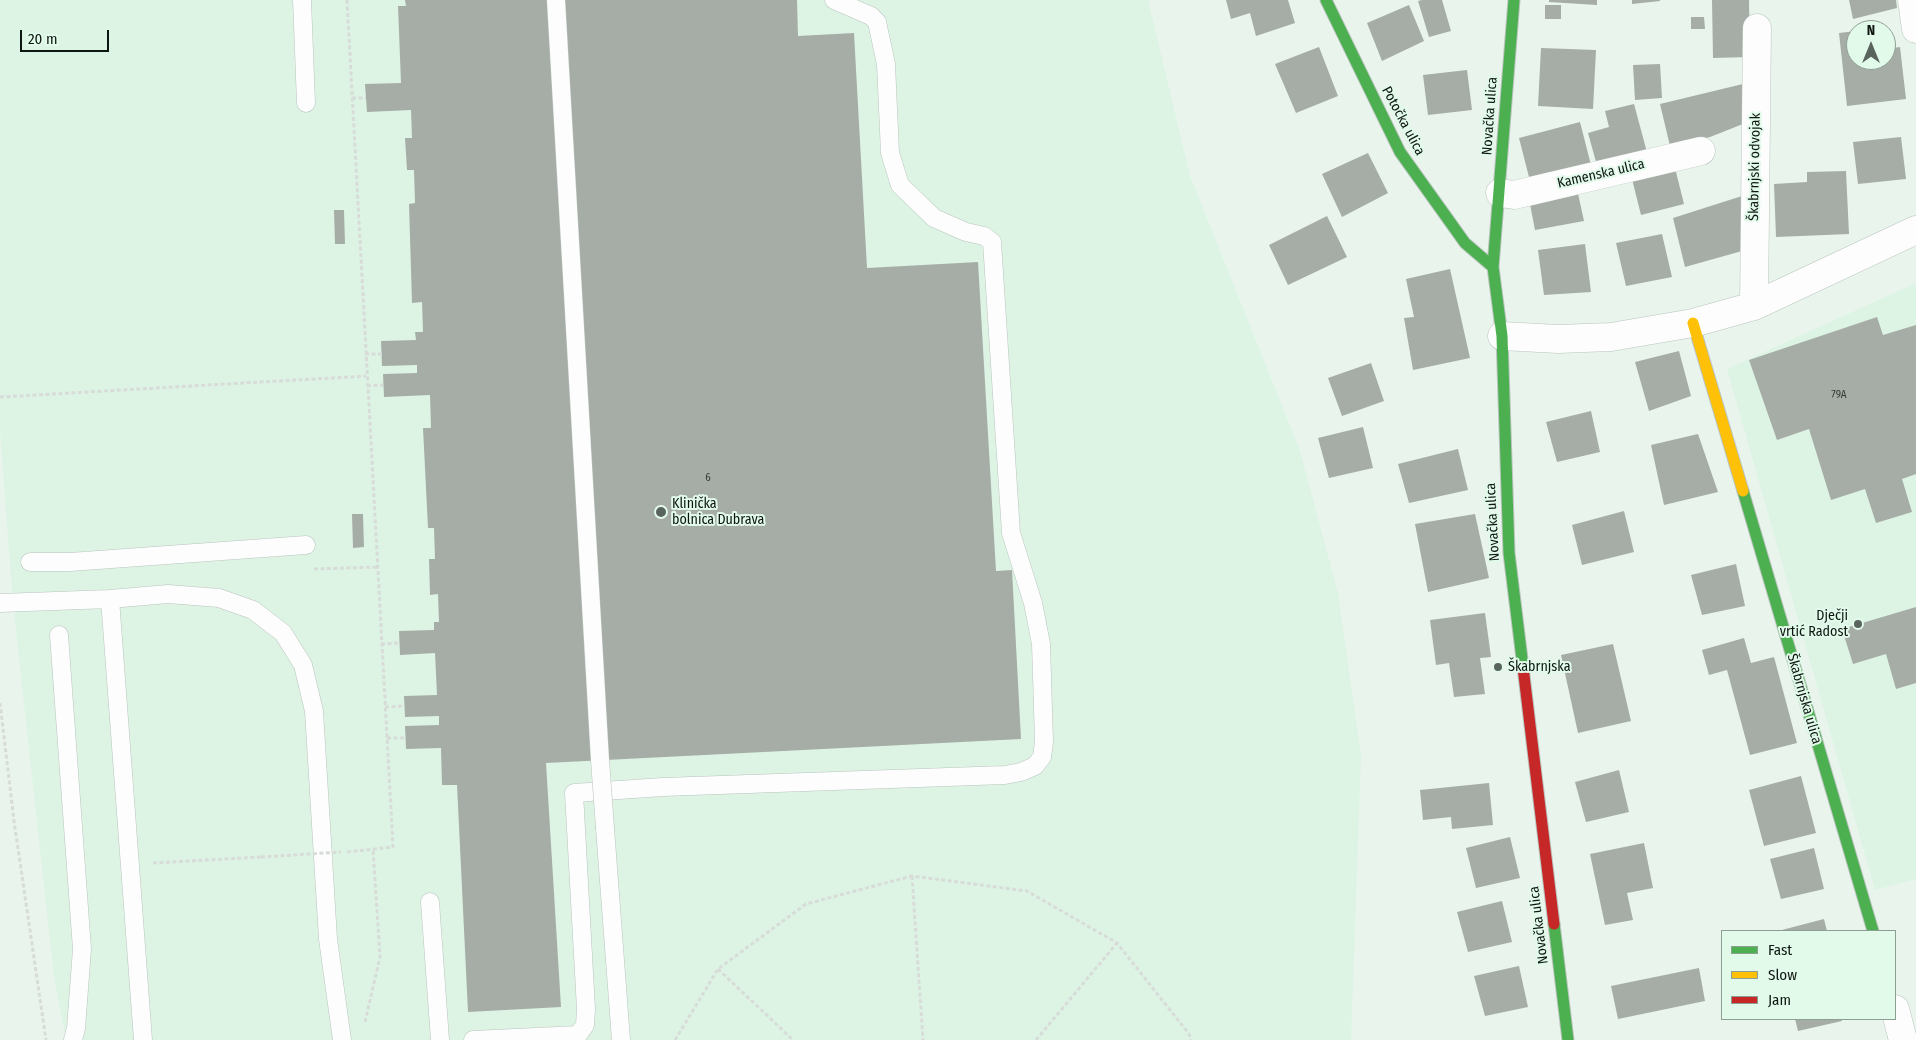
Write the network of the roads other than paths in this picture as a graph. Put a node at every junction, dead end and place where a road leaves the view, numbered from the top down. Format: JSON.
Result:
{"nodes":[{"id":1,"x":302,"y":0,"type":"edge"},
{"id":2,"x":556,"y":0,"type":"edge"},
{"id":3,"x":834,"y":0,"type":"edge"},
{"id":4,"x":1326,"y":0,"type":"edge"},
{"id":5,"x":1514,"y":0,"type":"edge"},
{"id":6,"x":1912,"y":0,"type":"edge"},
{"id":7,"x":1757,"y":28,"type":"dead end"},
{"id":8,"x":1916,"y":29,"type":"edge"},
{"id":9,"x":306,"y":103,"type":"dead end"},
{"id":10,"x":1701,"y":151,"type":"dead end"},
{"id":11,"x":1500,"y":193,"type":"junction"},
{"id":12,"x":1916,"y":230,"type":"edge"},
{"id":13,"x":1493,"y":267,"type":"junction"},
{"id":14,"x":1754,"y":306,"type":"junction"},
{"id":15,"x":1693,"y":323,"type":"junction"},
{"id":16,"x":1502,"y":336,"type":"junction"},
{"id":17,"x":306,"y":545,"type":"dead end"},
{"id":18,"x":30,"y":562,"type":"dead end"},
{"id":19,"x":110,"y":599,"type":"junction"},
{"id":20,"x":0,"y":603,"type":"edge"},
{"id":21,"x":59,"y":635,"type":"dead end"},
{"id":22,"x":430,"y":902,"type":"dead end"},
{"id":23,"x":1873,"y":930,"type":"edge"},
{"id":24,"x":1896,"y":1012,"type":"edge"},
{"id":25,"x":73,"y":1040,"type":"edge"},
{"id":26,"x":143,"y":1040,"type":"edge"},
{"id":27,"x":342,"y":1040,"type":"edge"},
{"id":28,"x":440,"y":1040,"type":"edge"},
{"id":29,"x":473,"y":1040,"type":"edge"},
{"id":30,"x":621,"y":1040,"type":"edge"},
{"id":31,"x":1568,"y":1040,"type":"edge"},
{"id":32,"x":1904,"y":1040,"type":"edge"}],
"edges":[{"from":1,"to":9,"type":"lane"},
{"from":2,"to":30,"type":"lane","bridge":true},
{"from":3,"to":29,"type":"lane"},
{"from":4,"to":13,"type":"street","name":"Potočka ulica"},
{"from":5,"to":11,"type":"street","name":"Novačka ulica"},
{"from":6,"to":8,"type":"street"},
{"from":7,"to":14,"type":"street","name":"Škabrnjski odvojak"},
{"from":10,"to":11,"type":"street","name":"Kamenska ulica"},
{"from":11,"to":13,"type":"street","name":"Novačka ulica"},
{"from":12,"to":14,"type":"street"},
{"from":13,"to":16,"type":"street","name":"Novačka ulica"},
{"from":14,"to":15,"type":"street"},
{"from":15,"to":16,"type":"street"},
{"from":15,"to":23,"type":"street","name":"Škabrnjska ulica"},
{"from":16,"to":31,"type":"street","name":"Novačka ulica"},
{"from":17,"to":18,"type":"lane"},
{"from":19,"to":20,"type":"lane"},
{"from":19,"to":26,"type":"lane"},
{"from":19,"to":27,"type":"lane"},
{"from":21,"to":25,"type":"lane"},
{"from":22,"to":28,"type":"lane"},
{"from":24,"to":32,"type":"street"}]}
